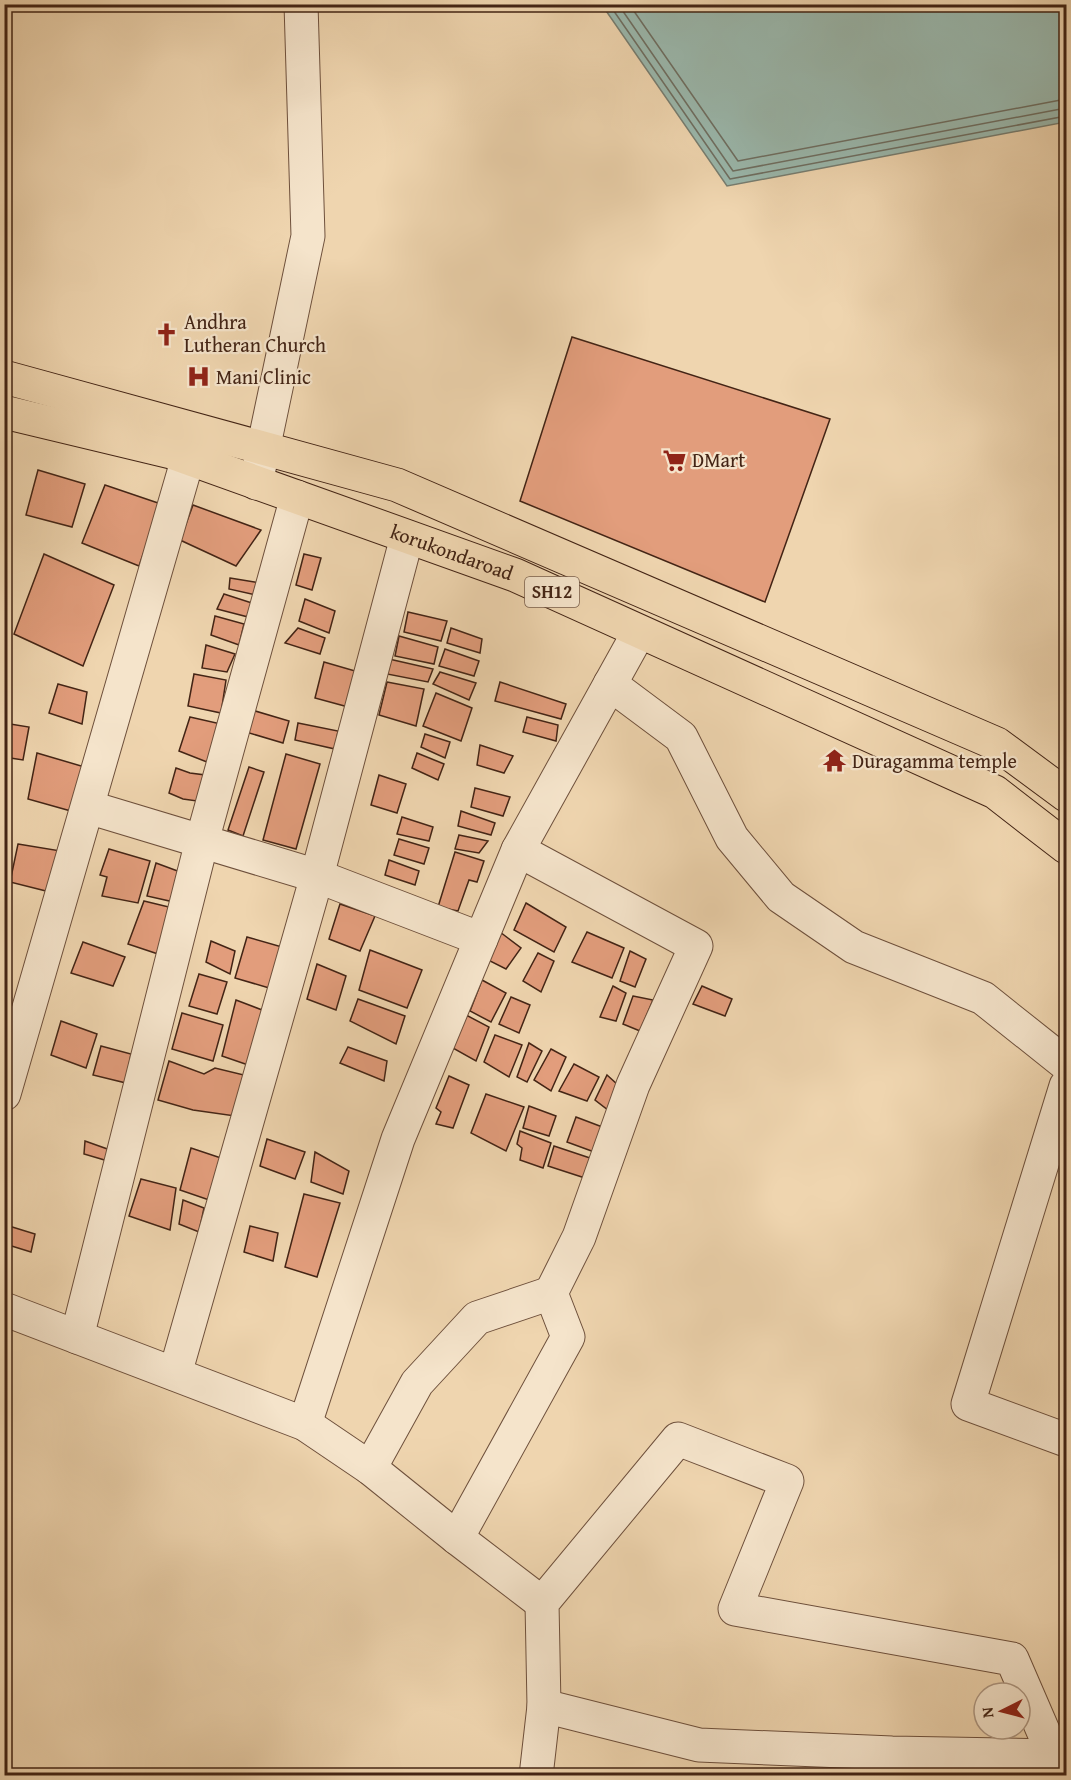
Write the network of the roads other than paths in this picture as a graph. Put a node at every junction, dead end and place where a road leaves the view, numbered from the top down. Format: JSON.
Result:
{"nodes":[{"id":1,"x":301,"y":4,"type":"edge"},
{"id":2,"x":4,"y":377,"type":"edge"},
{"id":3,"x":4,"y":412,"type":"edge"},
{"id":4,"x":263,"y":448,"type":"junction"},
{"id":5,"x":188,"y":458,"type":"junction"},
{"id":6,"x":256,"y":483,"type":"junction"},
{"id":7,"x":297,"y":497,"type":"junction"},
{"id":8,"x":407,"y":537,"type":"junction"},
{"id":9,"x":639,"y":632,"type":"junction"},
{"id":10,"x":610,"y":684,"type":"junction"},
{"id":11,"x":1066,"y":795,"type":"edge"},
{"id":12,"x":88,"y":807,"type":"junction"},
{"id":13,"x":202,"y":841,"type":"junction"},
{"id":14,"x":1066,"y":847,"type":"edge"},
{"id":15,"x":518,"y":850,"type":"junction"},
{"id":16,"x":317,"y":876,"type":"junction"},
{"id":17,"x":481,"y":939,"type":"junction"},
{"id":18,"x":1066,"y":1064,"type":"edge"},
{"id":19,"x":1066,"y":1086,"type":"edge"},
{"id":20,"x":4,"y":1094,"type":"edge"},
{"id":21,"x":551,"y":1293,"type":"junction"},
{"id":22,"x":4,"y":1309,"type":"edge"},
{"id":23,"x":77,"y":1337,"type":"junction"},
{"id":24,"x":175,"y":1374,"type":"junction"},
{"id":25,"x":305,"y":1424,"type":"junction"},
{"id":26,"x":1066,"y":1440,"type":"edge"},
{"id":27,"x":370,"y":1468,"type":"junction"},
{"id":28,"x":457,"y":1538,"type":"junction"},
{"id":29,"x":542,"y":1604,"type":"junction"},
{"id":30,"x":544,"y":1706,"type":"junction"},
{"id":31,"x":893,"y":1764,"type":"edge"},
{"id":32,"x":1054,"y":1766,"type":"edge"},
{"id":33,"x":536,"y":1776,"type":"edge"}],
"edges":[{"from":1,"to":4,"type":"street"},
{"from":2,"to":4,"type":"main road","number":"SH12"},
{"from":3,"to":5,"type":"main road","name":"korukondaroad","number":"SH12"},
{"from":4,"to":6,"type":"street"},
{"from":4,"to":11,"type":"main road","number":"SH12"},
{"from":5,"to":6,"type":"main road","name":"korukondaroad","number":"SH12"},
{"from":5,"to":12,"type":"street"},
{"from":6,"to":7,"type":"main road","name":"korukondaroad","number":"SH12"},
{"from":7,"to":8,"type":"main road","name":"korukondaroad","number":"SH12"},
{"from":7,"to":13,"type":"street"},
{"from":8,"to":9,"type":"main road","name":"korukondaroad","number":"SH12"},
{"from":8,"to":16,"type":"street"},
{"from":9,"to":10,"type":"street"},
{"from":9,"to":14,"type":"main road","name":"korukondaroad","number":"SH12"},
{"from":10,"to":15,"type":"street"},
{"from":10,"to":18,"type":"street"},
{"from":12,"to":13,"type":"street"},
{"from":12,"to":20,"type":"street"},
{"from":13,"to":16,"type":"street"},
{"from":13,"to":23,"type":"street"},
{"from":15,"to":17,"type":"street"},
{"from":15,"to":21,"type":"street"},
{"from":16,"to":17,"type":"street"},
{"from":16,"to":24,"type":"street"},
{"from":17,"to":25,"type":"street"},
{"from":19,"to":26,"type":"street"},
{"from":21,"to":27,"type":"street"},
{"from":21,"to":28,"type":"street"},
{"from":22,"to":23,"type":"street"},
{"from":23,"to":24,"type":"street"},
{"from":24,"to":25,"type":"street"},
{"from":25,"to":27,"type":"street"},
{"from":27,"to":28,"type":"street"},
{"from":28,"to":29,"type":"street"},
{"from":29,"to":30,"type":"street"},
{"from":29,"to":32,"type":"street"},
{"from":30,"to":31,"type":"street"},
{"from":30,"to":33,"type":"street"},
{"from":31,"to":32,"type":"street"}]}
